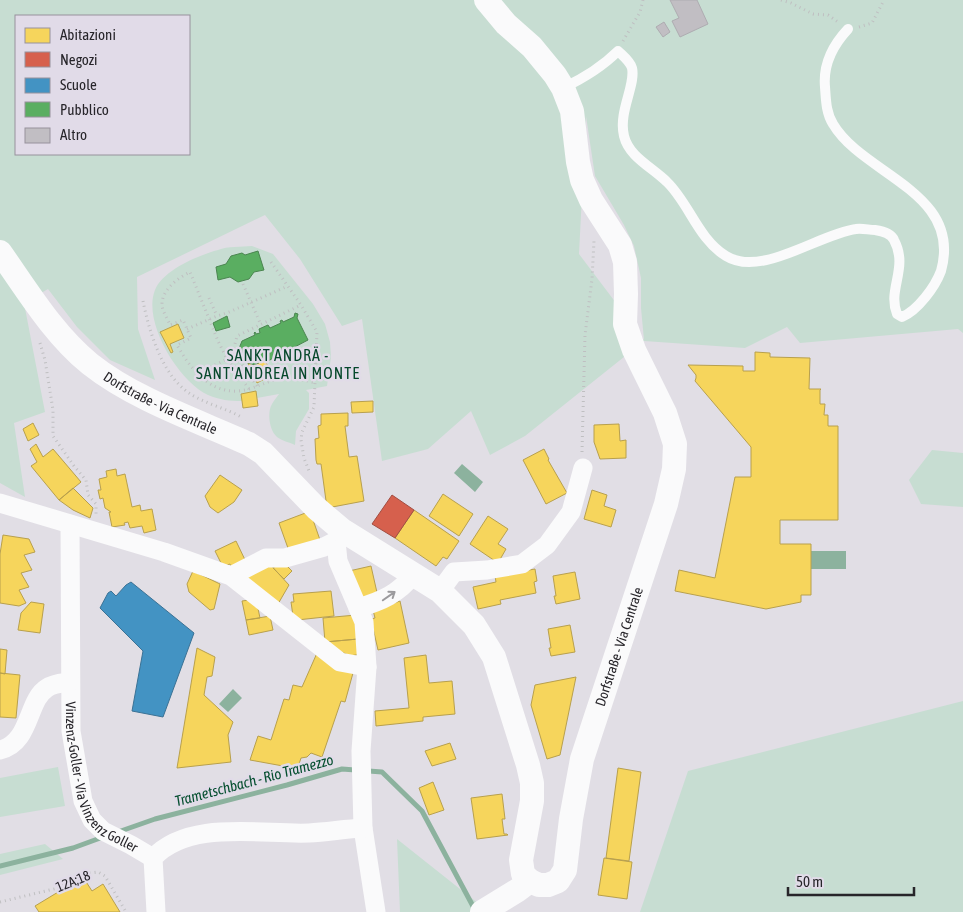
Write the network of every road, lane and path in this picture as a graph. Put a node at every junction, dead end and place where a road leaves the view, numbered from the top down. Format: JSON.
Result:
{"nodes":[{"id":1,"x":486,"y":0,"type":"edge"},
{"id":2,"x":643,"y":0,"type":"edge"},
{"id":3,"x":781,"y":0,"type":"edge"},
{"id":4,"x":884,"y":0,"type":"edge"},
{"id":5,"x":848,"y":30,"type":"junction"},
{"id":6,"x":618,"y":50,"type":"junction"},
{"id":7,"x":564,"y":88,"type":"junction"},
{"id":8,"x":594,"y":239,"type":"dead end"},
{"id":9,"x":0,"y":252,"type":"edge"},
{"id":10,"x":271,"y":262,"type":"dead end"},
{"id":11,"x":244,"y":284,"type":"dead end"},
{"id":12,"x":288,"y":286,"type":"junction"},
{"id":13,"x":208,"y":298,"type":"dead end"},
{"id":14,"x":143,"y":301,"type":"dead end"},
{"id":15,"x":251,"y":302,"type":"junction"},
{"id":16,"x":301,"y":305,"type":"junction"},
{"id":17,"x":217,"y":316,"type":"junction"},
{"id":18,"x":209,"y":319,"type":"junction"},
{"id":19,"x":261,"y":325,"type":"junction"},
{"id":20,"x":187,"y":329,"type":"junction"},
{"id":21,"x":40,"y":341,"type":"dead end"},
{"id":22,"x":226,"y":359,"type":"junction"},
{"id":23,"x":197,"y":374,"type":"junction"},
{"id":24,"x":316,"y":383,"type":"junction"},
{"id":25,"x":257,"y":386,"type":"junction"},
{"id":26,"x":249,"y":389,"type":"junction"},
{"id":27,"x":244,"y":419,"type":"dead end"},
{"id":28,"x":583,"y":468,"type":"joint"},
{"id":29,"x":311,"y":475,"type":"dead end"},
{"id":30,"x":0,"y":503,"type":"edge"},
{"id":31,"x":70,"y":524,"type":"junction"},
{"id":32,"x":98,"y":532,"type":"junction"},
{"id":33,"x":339,"y":535,"type":"junction"},
{"id":34,"x":414,"y":574,"type":"junction"},
{"id":35,"x":231,"y":576,"type":"junction"},
{"id":36,"x":440,"y":591,"type":"junction"},
{"id":37,"x":358,"y":608,"type":"junction"},
{"id":38,"x":367,"y":667,"type":"junction"},
{"id":39,"x":70,"y":682,"type":"junction"},
{"id":40,"x":0,"y":750,"type":"edge"},
{"id":41,"x":363,"y":828,"type":"junction"},
{"id":42,"x":153,"y":858,"type":"junction"},
{"id":43,"x":527,"y":884,"type":"junction"},
{"id":44,"x":0,"y":902,"type":"edge"},
{"id":45,"x":126,"y":912,"type":"edge"},
{"id":46,"x":156,"y":912,"type":"edge"},
{"id":47,"x":376,"y":912,"type":"edge"},
{"id":48,"x":482,"y":912,"type":"edge"}],
"edges":[{"from":1,"to":7,"type":"street","name":"Dorfstraße - Via Centrale"},
{"from":2,"to":6,"type":"path"},
{"from":3,"to":5,"type":"path"},
{"from":4,"to":5,"type":"path"},
{"from":5,"to":6,"type":"lane"},
{"from":6,"to":7,"type":"lane"},
{"from":7,"to":43,"type":"street","name":"Dorfstraße - Via Centrale"},
{"from":8,"to":28,"type":"path"},
{"from":9,"to":33,"type":"street","name":"Dorfstraße - Via Centrale"},
{"from":10,"to":12,"type":"path"},
{"from":11,"to":15,"type":"path"},
{"from":12,"to":15,"type":"path"},
{"from":12,"to":16,"type":"path"},
{"from":13,"to":17,"type":"path"},
{"from":14,"to":27,"type":"path"},
{"from":15,"to":17,"type":"path"},
{"from":15,"to":19,"type":"path"},
{"from":16,"to":19,"type":"path"},
{"from":16,"to":24,"type":"path"},
{"from":17,"to":18,"type":"path"},
{"from":18,"to":20,"type":"path"},
{"from":18,"to":20,"type":"path"},
{"from":18,"to":22,"type":"path"},
{"from":19,"to":25,"type":"path"},
{"from":20,"to":23,"type":"path"},
{"from":21,"to":32,"type":"path"},
{"from":22,"to":23,"type":"path"},
{"from":22,"to":26,"type":"path"},
{"from":23,"to":26,"type":"path"},
{"from":24,"to":25,"type":"path"},
{"from":24,"to":29,"type":"path"},
{"from":25,"to":26,"type":"path"},
{"from":28,"to":36,"type":"street"},
{"from":30,"to":31,"type":"street"},
{"from":31,"to":32,"type":"street"},
{"from":31,"to":39,"type":"street","name":"Vinzenz-Goller - Via Vinzenz Goller"},
{"from":32,"to":35,"type":"street"},
{"from":33,"to":34,"type":"street","name":"Dorfstraße - Via Centrale"},
{"from":33,"to":35,"type":"street"},
{"from":33,"to":37,"type":"street"},
{"from":34,"to":36,"type":"street","name":"Dorfstraße - Via Centrale"},
{"from":37,"to":34,"type":"street","one_way":true},
{"from":35,"to":38,"type":"street"},
{"from":36,"to":43,"type":"street","name":"Dorfstraße - Via Centrale"},
{"from":37,"to":38,"type":"street"},
{"from":38,"to":41,"type":"street"},
{"from":39,"to":40,"type":"street","name":"Vinzenz-Goller - Via Vinzenz Goller"},
{"from":39,"to":42,"type":"street","name":"Vinzenz-Goller - Via Vinzenz Goller"},
{"from":41,"to":42,"type":"street"},
{"from":41,"to":47,"type":"street"},
{"from":42,"to":46,"type":"street"},
{"from":43,"to":48,"type":"street"},
{"from":44,"to":45,"type":"path","name":"12A;18"}]}
